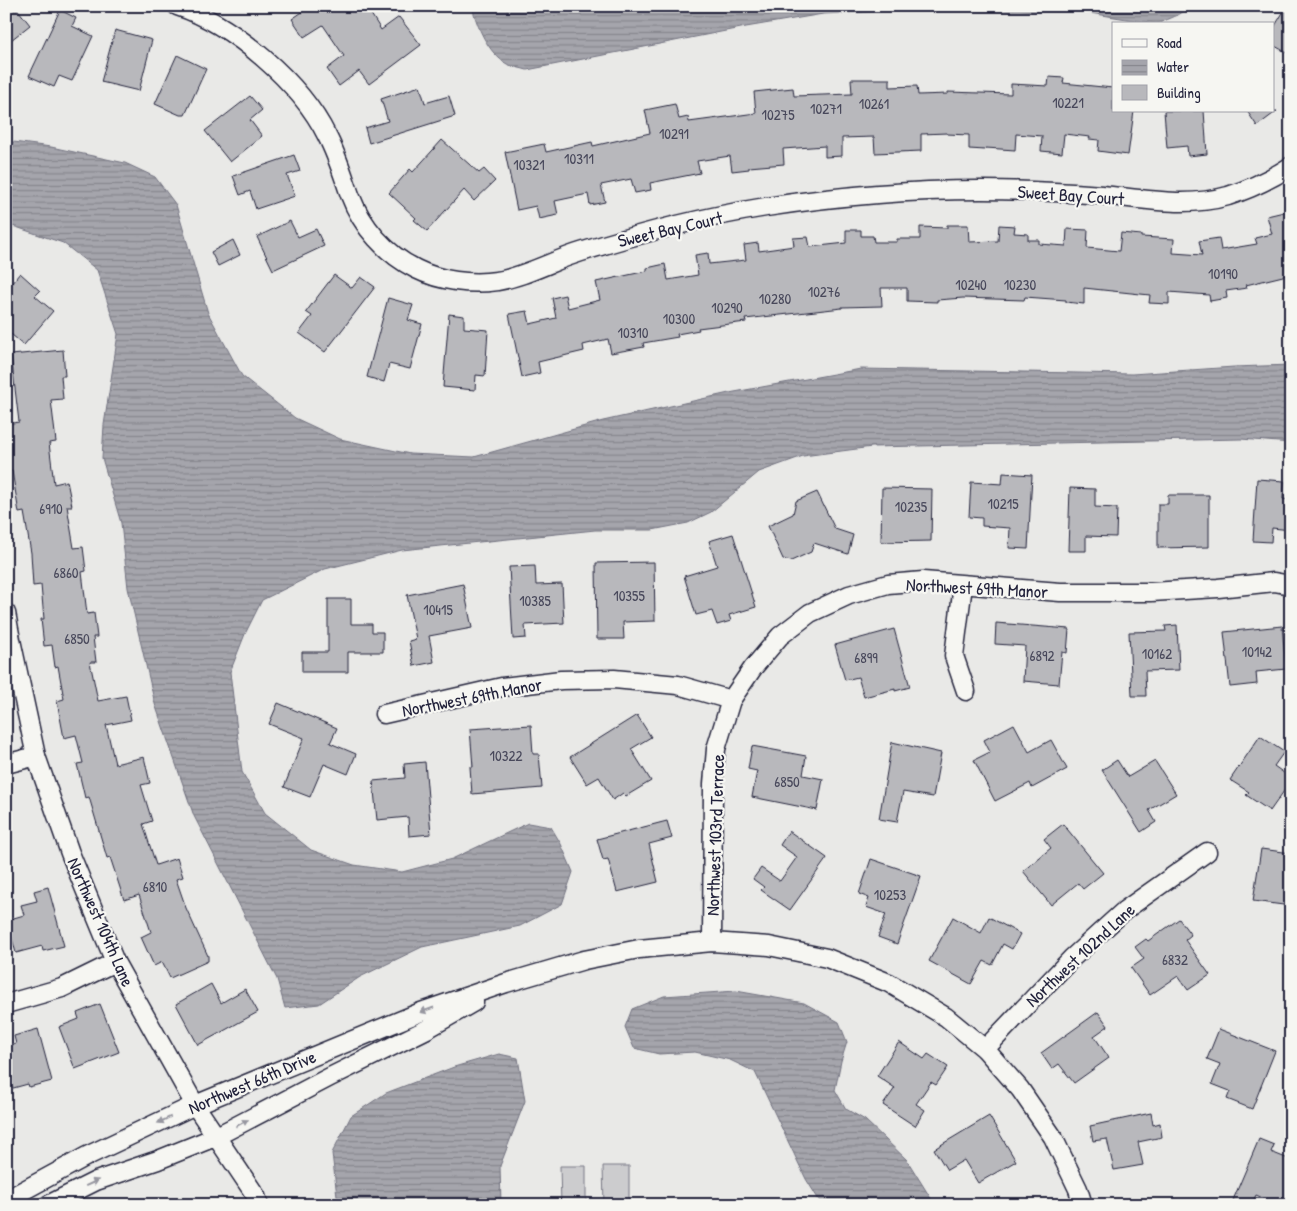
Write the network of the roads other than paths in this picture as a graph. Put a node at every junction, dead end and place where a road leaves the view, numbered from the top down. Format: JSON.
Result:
{"nodes":[{"id":1,"x":177,"y":6,"type":"edge"},
{"id":2,"x":1291,"y":166,"type":"edge"},
{"id":3,"x":963,"y":585,"type":"junction"},
{"id":4,"x":1291,"y":585,"type":"edge"},
{"id":5,"x":6,"y":613,"type":"edge"},
{"id":6,"x":966,"y":691,"type":"dead end"},
{"id":7,"x":731,"y":700,"type":"junction"},
{"id":8,"x":384,"y":714,"type":"dead end"},
{"id":9,"x":36,"y":756,"type":"junction"},
{"id":10,"x":6,"y":764,"type":"edge"},
{"id":11,"x":1207,"y":852,"type":"dead end"},
{"id":12,"x":712,"y":942,"type":"junction"},
{"id":13,"x":114,"y":962,"type":"junction"},
{"id":14,"x":506,"y":983,"type":"junction"},
{"id":15,"x":6,"y":1004,"type":"edge"},
{"id":16,"x":985,"y":1049,"type":"junction"},
{"id":17,"x":195,"y":1105,"type":"junction"},
{"id":18,"x":215,"y":1137,"type":"junction"},
{"id":19,"x":6,"y":1200,"type":"edge"},
{"id":20,"x":48,"y":1205,"type":"edge"},
{"id":21,"x":259,"y":1205,"type":"edge"},
{"id":22,"x":1083,"y":1205,"type":"edge"}],
"edges":[{"from":1,"to":2,"type":"street","name":"Sweet Bay Court"},
{"from":3,"to":4,"type":"street","name":"Northwest 69th Manor"},
{"from":3,"to":6,"type":"street"},
{"from":3,"to":7,"type":"street","name":"Northwest 69th Manor"},
{"from":5,"to":9,"type":"street","name":"Northwest 104th Lane"},
{"from":7,"to":8,"type":"street","name":"Northwest 69th Manor"},
{"from":7,"to":12,"type":"street","name":"Northwest 103rd Terrace"},
{"from":9,"to":10,"type":"street"},
{"from":9,"to":13,"type":"street","name":"Northwest 104th Lane"},
{"from":11,"to":16,"type":"street","name":"Northwest 102nd Lane"},
{"from":12,"to":14,"type":"street","name":"Northwest 66th Drive"},
{"from":12,"to":16,"type":"street","name":"Northwest 66th Drive"},
{"from":13,"to":15,"type":"street"},
{"from":13,"to":17,"type":"street","name":"Northwest 104th Lane"},
{"from":14,"to":17,"type":"street","name":"Northwest 66th Drive","one_way":true},
{"from":18,"to":14,"type":"street","name":"Northwest 66th Drive","one_way":true},
{"from":16,"to":22,"type":"street","name":"Northwest 66th Drive"},
{"from":17,"to":18,"type":"street","name":"Northwest 104th Lane"},
{"from":17,"to":19,"type":"street","name":"Northwest 66th Drive","one_way":true},
{"from":20,"to":18,"type":"street","name":"Northwest 66th Drive","one_way":true},
{"from":18,"to":21,"type":"street","name":"Northwest 104th Lane"}]}
